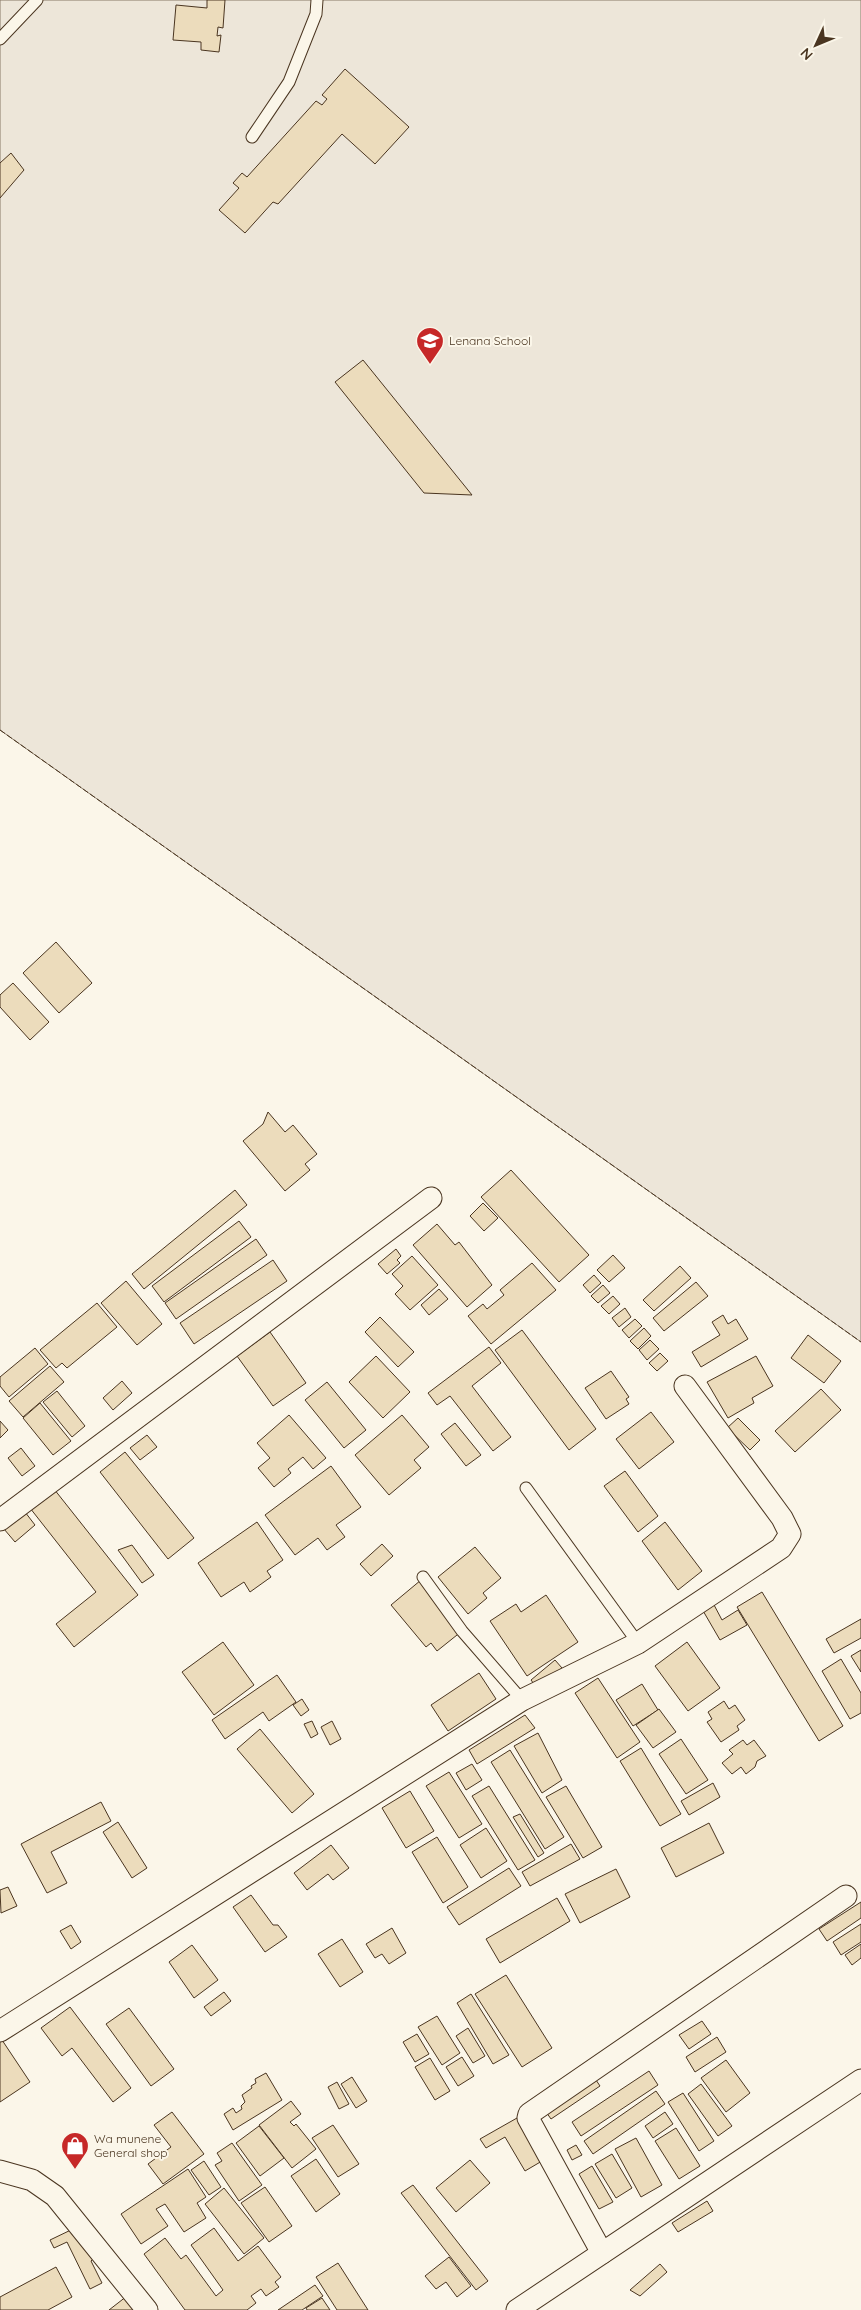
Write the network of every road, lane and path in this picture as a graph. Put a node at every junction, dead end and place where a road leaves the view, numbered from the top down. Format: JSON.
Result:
{"nodes":[{"id":1,"x":37,"y":0,"type":"edge"},
{"id":2,"x":317,"y":0,"type":"edge"},
{"id":3,"x":0,"y":39,"type":"edge"},
{"id":4,"x":252,"y":137,"type":"dead end"},
{"id":5,"x":431,"y":1198,"type":"dead end"},
{"id":6,"x":685,"y":1386,"type":"dead end"},
{"id":7,"x":526,"y":1488,"type":"dead end"},
{"id":8,"x":0,"y":1520,"type":"edge"},
{"id":9,"x":424,"y":1578,"type":"dead end"},
{"id":10,"x":638,"y":1644,"type":"junction"},
{"id":11,"x":522,"y":1700,"type":"junction"},
{"id":12,"x":846,"y":1896,"type":"dead end"},
{"id":13,"x":0,"y":2031,"type":"edge"},
{"id":14,"x":861,"y":2080,"type":"edge"},
{"id":15,"x":0,"y":2171,"type":"edge"},
{"id":16,"x":602,"y":2253,"type":"junction"},
{"id":17,"x":147,"y":2310,"type":"edge"},
{"id":18,"x":517,"y":2310,"type":"edge"}],
"edges":[{"from":1,"to":3,"type":"lane"},
{"from":2,"to":4,"type":"lane"},
{"from":5,"to":8,"type":"street"},
{"from":6,"to":10,"type":"street"},
{"from":7,"to":10,"type":"lane"},
{"from":9,"to":11,"type":"lane"},
{"from":10,"to":11,"type":"street"},
{"from":11,"to":13,"type":"street"},
{"from":12,"to":16,"type":"street"},
{"from":14,"to":16,"type":"street"},
{"from":15,"to":17,"type":"street"},
{"from":16,"to":18,"type":"street"}]}
